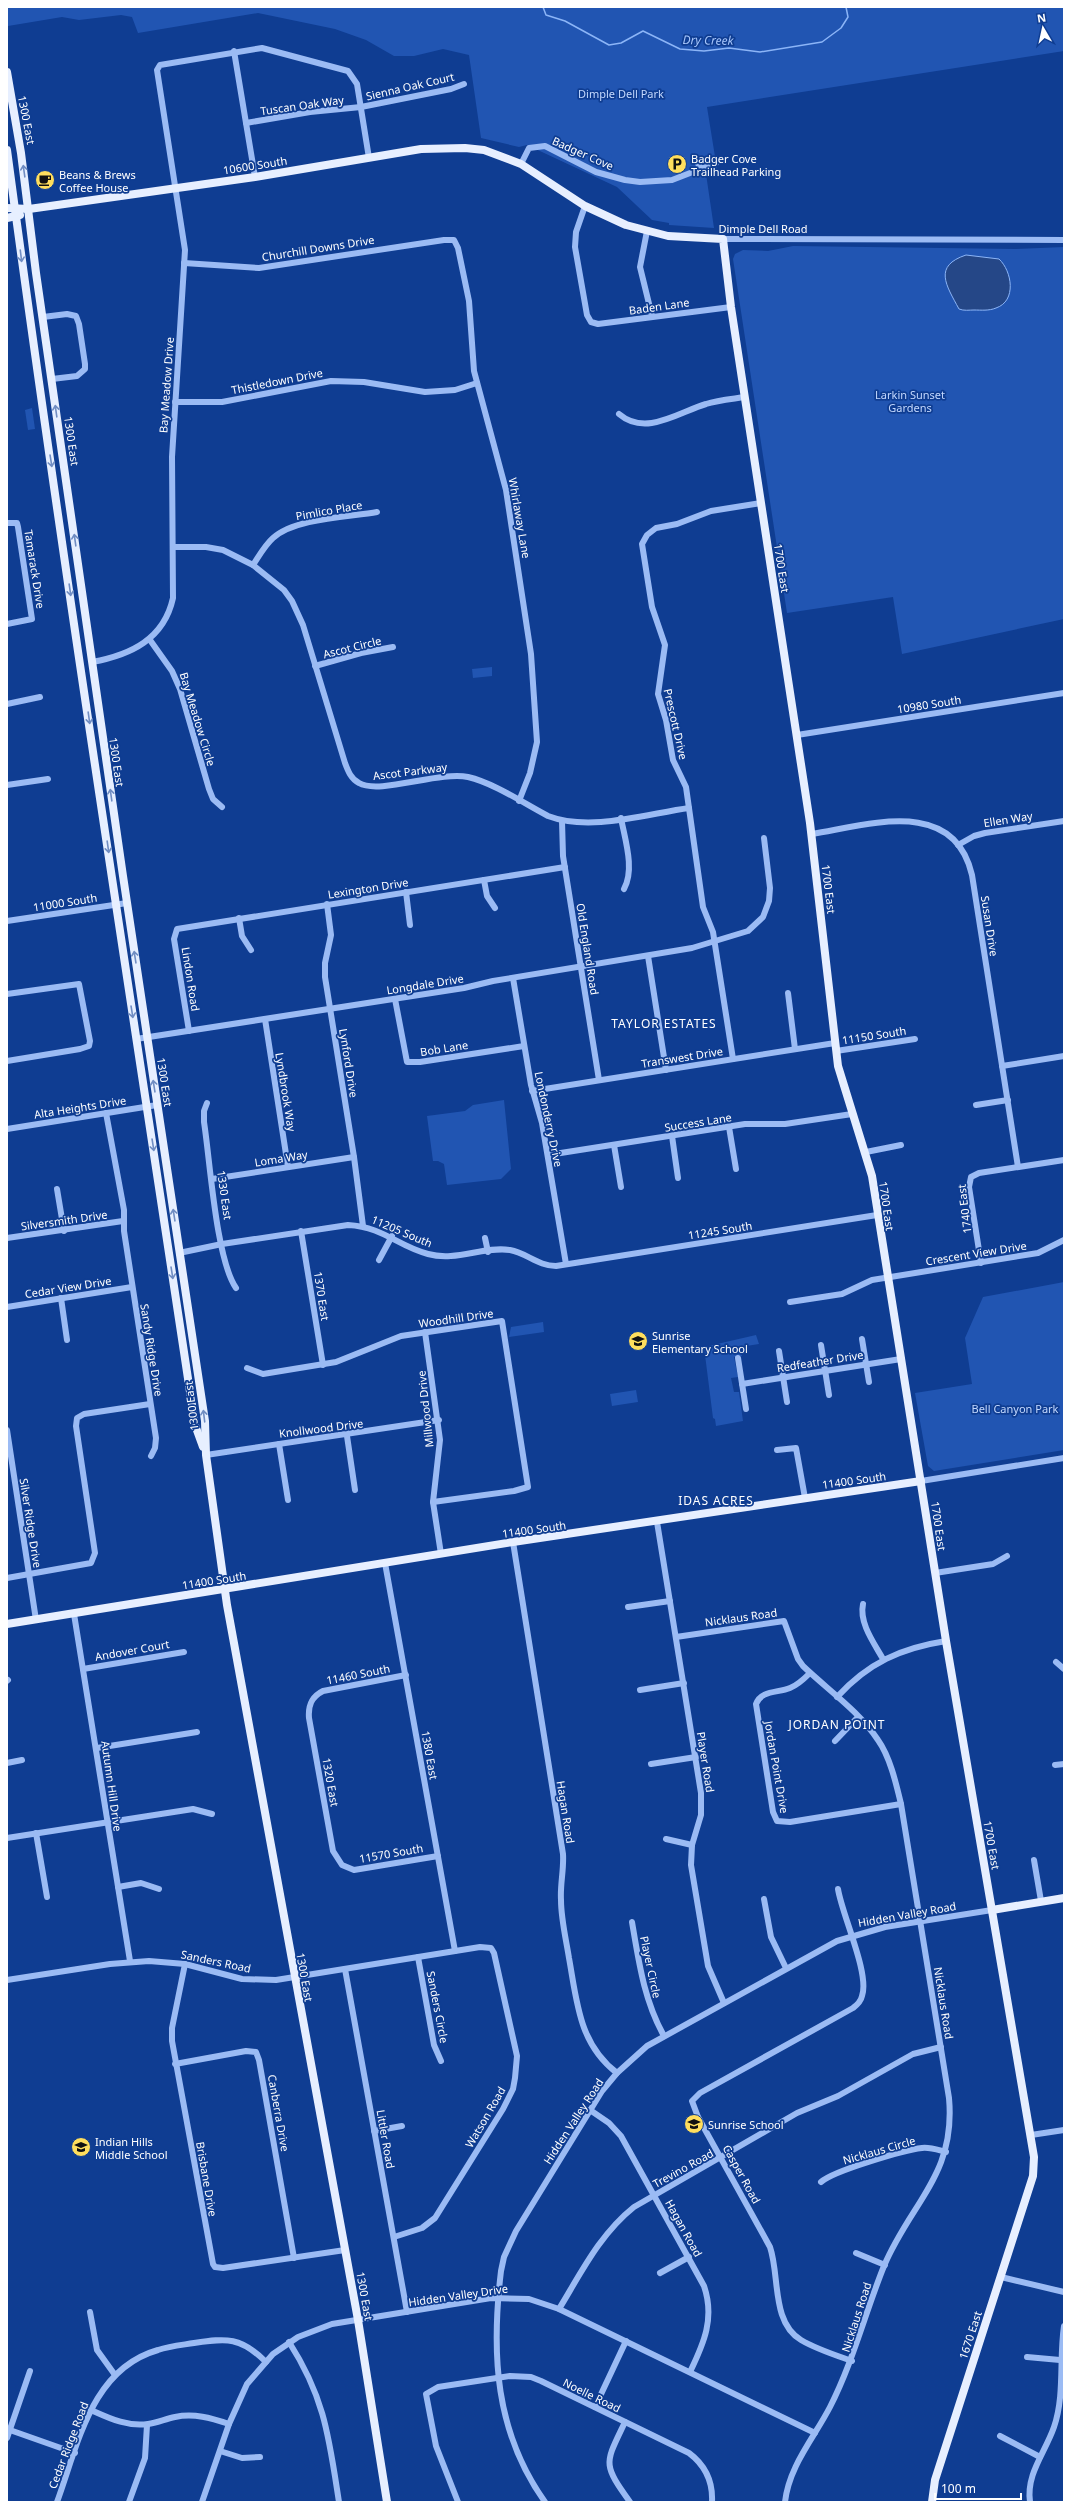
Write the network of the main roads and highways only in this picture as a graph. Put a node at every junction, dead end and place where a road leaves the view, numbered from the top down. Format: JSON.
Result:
{"nodes":[{"id":1,"x":7,"y":72,"type":"edge"},
{"id":2,"x":7,"y":150,"type":"edge"},
{"id":3,"x":484,"y":150,"type":"joint"},
{"id":4,"x":11,"y":208,"type":"edge"},
{"id":5,"x":29,"y":209,"type":"junction"},
{"id":6,"x":16,"y":217,"type":"junction"},
{"id":7,"x":7,"y":218,"type":"edge"},
{"id":8,"x":724,"y":239,"type":"joint"},
{"id":9,"x":72,"y":606,"type":"junction"},
{"id":10,"x":92,"y":662,"type":"junction"},
{"id":11,"x":206,"y":1455,"type":"junction"},
{"id":12,"x":921,"y":1481,"type":"junction"},
{"id":13,"x":225,"y":1589,"type":"junction"},
{"id":14,"x":7,"y":1624,"type":"edge"},
{"id":15,"x":1064,"y":1898,"type":"edge"},
{"id":16,"x":992,"y":1910,"type":"junction"},
{"id":17,"x":1033,"y":2176,"type":"joint"},
{"id":18,"x":387,"y":2502,"type":"edge"},
{"id":19,"x":932,"y":2502,"type":"edge"}],
"edges":[{"from":5,"to":1,"type":"main road","name":"1300 East","one_way":true},
{"from":2,"to":4,"type":"main road","name":"1300 East"},
{"from":3,"to":5,"type":"main road","name":"10600 South"},
{"from":3,"to":8,"type":"main road","name":"Dimple Dell Road"},
{"from":4,"to":5,"type":"main road","name":"10600 South"},
{"from":4,"to":6,"type":"main road","name":"1300 East"},
{"from":5,"to":6,"type":"main road","name":"10600 South"},
{"from":10,"to":5,"type":"main road","name":"1300 East","one_way":true},
{"from":6,"to":7,"type":"main road","name":"10600 South"},
{"from":6,"to":9,"type":"main road","name":"1300 East","one_way":true},
{"from":8,"to":12,"type":"main road","name":"1700 East"},
{"from":9,"to":10,"type":"main road"},
{"from":9,"to":11,"type":"main road","name":"1300 East","one_way":true},
{"from":11,"to":10,"type":"main road","name":"1300 East","one_way":true},
{"from":11,"to":13,"type":"main road","name":"1300 East"},
{"from":12,"to":13,"type":"main road","name":"11400 South"},
{"from":12,"to":16,"type":"main road","name":"1700 East"},
{"from":13,"to":14,"type":"main road","name":"11400 South"},
{"from":13,"to":18,"type":"main road","name":"1300 East"},
{"from":15,"to":16,"type":"main road"},
{"from":16,"to":17,"type":"main road","name":"1700 East"},
{"from":17,"to":19,"type":"main road","name":"1670 East"}]}
